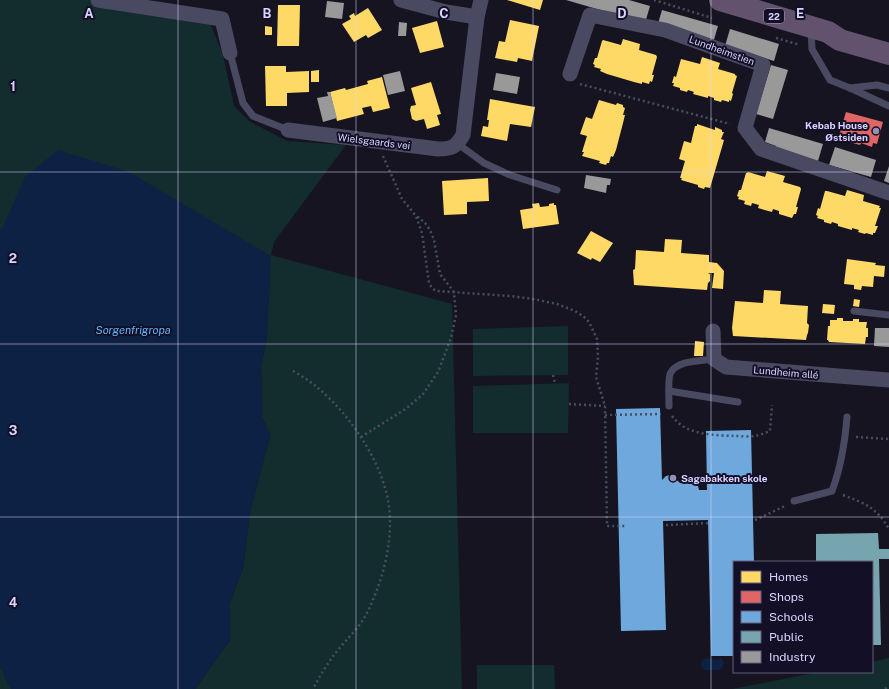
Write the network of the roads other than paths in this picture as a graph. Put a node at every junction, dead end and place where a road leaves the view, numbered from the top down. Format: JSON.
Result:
{"nodes":[{"id":1,"x":98,"y":0,"type":"edge"},
{"id":2,"x":401,"y":0,"type":"edge"},
{"id":3,"x":481,"y":0,"type":"edge"},
{"id":4,"x":720,"y":0,"type":"edge"},
{"id":5,"x":477,"y":17,"type":"junction"},
{"id":6,"x":820,"y":30,"type":"junction"},
{"id":7,"x":889,"y":41,"type":"edge"},
{"id":8,"x":230,"y":53,"type":"joint"},
{"id":9,"x":889,"y":54,"type":"edge"},
{"id":10,"x":570,"y":74,"type":"road end"},
{"id":11,"x":850,"y":88,"type":"junction"},
{"id":12,"x":889,"y":88,"type":"edge"},
{"id":13,"x":889,"y":106,"type":"edge"},
{"id":14,"x":288,"y":130,"type":"joint"},
{"id":15,"x":458,"y":144,"type":"junction"},
{"id":16,"x":557,"y":190,"type":"dead end"},
{"id":17,"x":889,"y":193,"type":"edge"},
{"id":18,"x":854,"y":311,"type":"dead end"},
{"id":19,"x":889,"y":315,"type":"edge"},
{"id":20,"x":714,"y":331,"type":"dead end"},
{"id":21,"x":714,"y":359,"type":"junction"},
{"id":22,"x":889,"y":380,"type":"edge"},
{"id":23,"x":669,"y":391,"type":"junction"},
{"id":24,"x":738,"y":402,"type":"dead end"},
{"id":25,"x":670,"y":410,"type":"road end"},
{"id":26,"x":847,"y":417,"type":"dead end"},
{"id":27,"x":794,"y":501,"type":"road end"}],
"edges":[{"from":1,"to":8,"type":"street"},
{"from":2,"to":5,"type":"street"},
{"from":3,"to":5,"type":"street"},
{"from":4,"to":6,"type":"highway","number":"22"},
{"from":5,"to":15,"type":"street"},
{"from":6,"to":7,"type":"highway","number":"22"},
{"from":6,"to":9,"type":"highway","number":"22"},
{"from":6,"to":11,"type":"lane"},
{"from":8,"to":14,"type":"lane"},
{"from":10,"to":17,"type":"street","name":"Lundheimstien"},
{"from":11,"to":12,"type":"lane"},
{"from":11,"to":13,"type":"lane"},
{"from":14,"to":15,"type":"street","name":"Wielsgaards vei"},
{"from":15,"to":16,"type":"lane"},
{"from":18,"to":19,"type":"lane"},
{"from":20,"to":21,"type":"street"},
{"from":21,"to":22,"type":"street","name":"Lundheim allé"},
{"from":21,"to":23,"type":"lane"},
{"from":23,"to":24,"type":"lane"},
{"from":23,"to":25,"type":"lane"},
{"from":26,"to":27,"type":"lane"}]}
